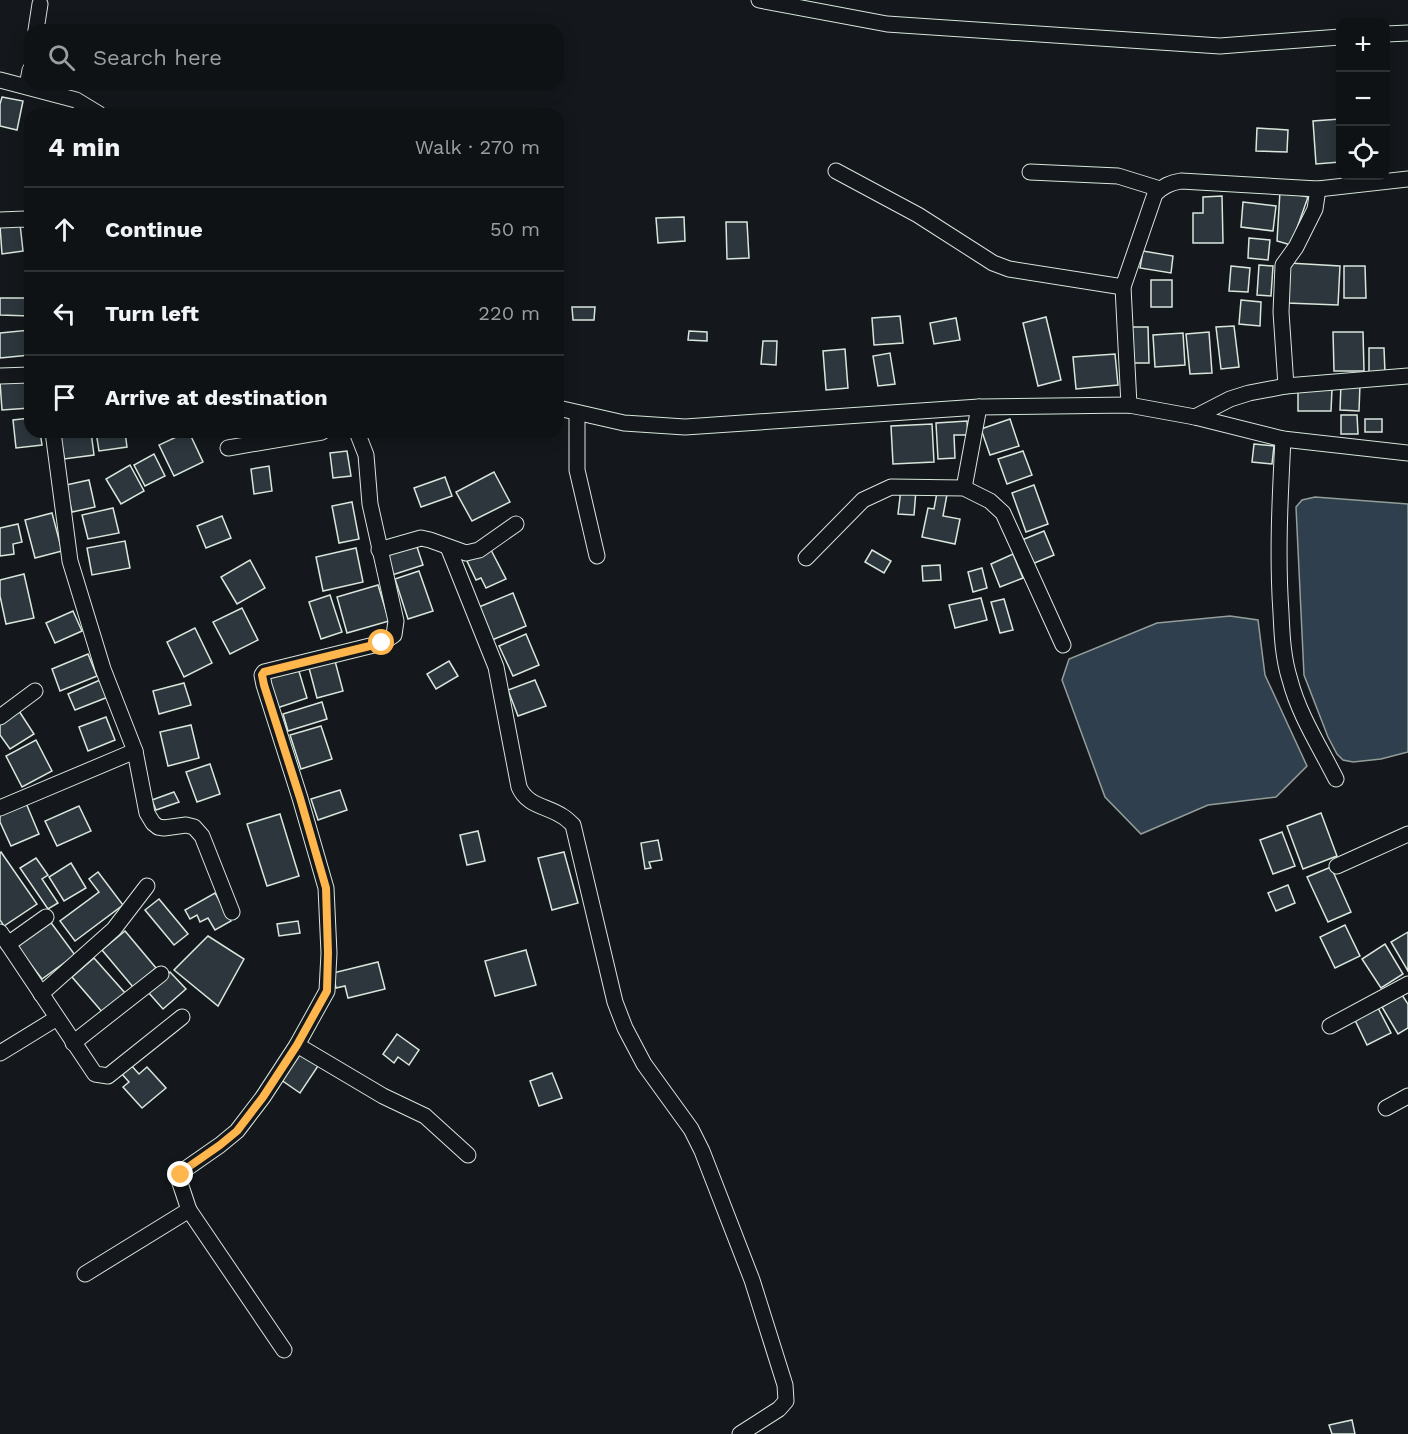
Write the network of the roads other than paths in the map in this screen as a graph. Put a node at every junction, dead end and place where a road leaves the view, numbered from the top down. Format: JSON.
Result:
{"nodes":[{"id":1,"x":759,"y":0,"type":"edge"},
{"id":2,"x":40,"y":4,"type":"dead end"},
{"id":3,"x":37,"y":24,"type":"edge"},
{"id":4,"x":1408,"y":33,"type":"edge"},
{"id":5,"x":1390,"y":34,"type":"edge"},
{"id":6,"x":1336,"y":38,"type":"edge"},
{"id":7,"x":0,"y":80,"type":"edge"},
{"id":8,"x":24,"y":85,"type":"edge"},
{"id":9,"x":41,"y":90,"type":"edge"},
{"id":10,"x":89,"y":108,"type":"edge"},
{"id":11,"x":836,"y":171,"type":"dead end"},
{"id":12,"x":1030,"y":172,"type":"dead end"},
{"id":13,"x":1408,"y":178,"type":"edge"},
{"id":14,"x":1160,"y":189,"type":"junction"},
{"id":15,"x":1318,"y":189,"type":"junction"},
{"id":16,"x":0,"y":220,"type":"edge"},
{"id":17,"x":24,"y":220,"type":"edge"},
{"id":18,"x":1123,"y":287,"type":"junction"},
{"id":19,"x":24,"y":375,"type":"edge"},
{"id":20,"x":0,"y":376,"type":"edge"},
{"id":21,"x":1408,"y":376,"type":"edge"},
{"id":22,"x":1286,"y":387,"type":"junction"},
{"id":23,"x":1129,"y":405,"type":"junction"},
{"id":24,"x":979,"y":407,"type":"junction"},
{"id":25,"x":564,"y":410,"type":"edge"},
{"id":26,"x":577,"y":413,"type":"junction"},
{"id":27,"x":1195,"y":417,"type":"junction"},
{"id":28,"x":54,"y":438,"type":"edge"},
{"id":29,"x":287,"y":438,"type":"edge"},
{"id":30,"x":359,"y":438,"type":"edge"},
{"id":31,"x":1282,"y":439,"type":"junction"},
{"id":32,"x":228,"y":448,"type":"dead end"},
{"id":33,"x":1408,"y":453,"type":"edge"},
{"id":34,"x":964,"y":488,"type":"junction"},
{"id":35,"x":516,"y":524,"type":"dead end"},
{"id":36,"x":448,"y":547,"type":"junction"},
{"id":37,"x":379,"y":550,"type":"junction"},
{"id":38,"x":597,"y":556,"type":"dead end"},
{"id":39,"x":806,"y":558,"type":"dead end"},
{"id":40,"x":1063,"y":645,"type":"dead end"},
{"id":41,"x":35,"y":691,"type":"dead end"},
{"id":42,"x":0,"y":717,"type":"edge"},
{"id":43,"x":135,"y":751,"type":"junction"},
{"id":44,"x":1336,"y":779,"type":"dead end"},
{"id":45,"x":0,"y":808,"type":"edge"},
{"id":46,"x":1408,"y":834,"type":"edge"},
{"id":47,"x":1337,"y":866,"type":"dead end"},
{"id":48,"x":147,"y":886,"type":"dead end"},
{"id":49,"x":232,"y":912,"type":"dead end"},
{"id":50,"x":46,"y":917,"type":"dead end"},
{"id":51,"x":4,"y":938,"type":"edge"},
{"id":52,"x":161,"y":974,"type":"dead end"},
{"id":53,"x":1408,"y":984,"type":"edge"},
{"id":54,"x":41,"y":994,"type":"junction"},
{"id":55,"x":182,"y":1017,"type":"dead end"},
{"id":56,"x":57,"y":1018,"type":"junction"},
{"id":57,"x":1330,"y":1026,"type":"dead end"},
{"id":58,"x":73,"y":1043,"type":"junction"},
{"id":59,"x":297,"y":1045,"type":"junction"},
{"id":60,"x":0,"y":1053,"type":"edge"},
{"id":61,"x":1408,"y":1096,"type":"edge"},
{"id":62,"x":1386,"y":1108,"type":"dead end"},
{"id":63,"x":468,"y":1155,"type":"dead end"},
{"id":64,"x":189,"y":1210,"type":"junction"},
{"id":65,"x":85,"y":1274,"type":"dead end"},
{"id":66,"x":284,"y":1350,"type":"dead end"},
{"id":67,"x":740,"y":1434,"type":"edge"}],
"edges":[{"from":1,"to":6,"type":"street"},
{"from":2,"to":3,"type":"street"},
{"from":4,"to":5,"type":"street"},
{"from":7,"to":8,"type":"street"},
{"from":9,"to":10,"type":"street"},
{"from":11,"to":18,"type":"street"},
{"from":12,"to":14,"type":"street"},
{"from":13,"to":15,"type":"street"},
{"from":14,"to":15,"type":"street"},
{"from":14,"to":18,"type":"street"},
{"from":15,"to":22,"type":"street"},
{"from":16,"to":17,"type":"street"},
{"from":18,"to":23,"type":"street"},
{"from":19,"to":20,"type":"street"},
{"from":21,"to":22,"type":"street"},
{"from":22,"to":27,"type":"street"},
{"from":23,"to":24,"type":"street"},
{"from":23,"to":27,"type":"street"},
{"from":24,"to":26,"type":"street"},
{"from":24,"to":34,"type":"street"},
{"from":25,"to":26,"type":"street"},
{"from":26,"to":38,"type":"street"},
{"from":27,"to":31,"type":"street"},
{"from":28,"to":43,"type":"street"},
{"from":29,"to":32,"type":"street"},
{"from":30,"to":37,"type":"street"},
{"from":31,"to":33,"type":"street"},
{"from":31,"to":44,"type":"street"},
{"from":34,"to":39,"type":"street"},
{"from":34,"to":40,"type":"street"},
{"from":35,"to":36,"type":"street"},
{"from":36,"to":37,"type":"street"},
{"from":36,"to":67,"type":"street"},
{"from":37,"to":59,"type":"street"},
{"from":41,"to":42,"type":"street"},
{"from":43,"to":45,"type":"street"},
{"from":43,"to":49,"type":"street"},
{"from":46,"to":47,"type":"street"},
{"from":48,"to":54,"type":"street"},
{"from":50,"to":51,"type":"street"},
{"from":51,"to":54,"type":"street"},
{"from":52,"to":58,"type":"street"},
{"from":53,"to":57,"type":"street"},
{"from":54,"to":56,"type":"street"},
{"from":55,"to":58,"type":"street"},
{"from":56,"to":58,"type":"street"},
{"from":56,"to":60,"type":"street"},
{"from":59,"to":63,"type":"street"},
{"from":59,"to":64,"type":"street"},
{"from":61,"to":62,"type":"street"},
{"from":64,"to":65,"type":"street"},
{"from":64,"to":66,"type":"street"}]}
